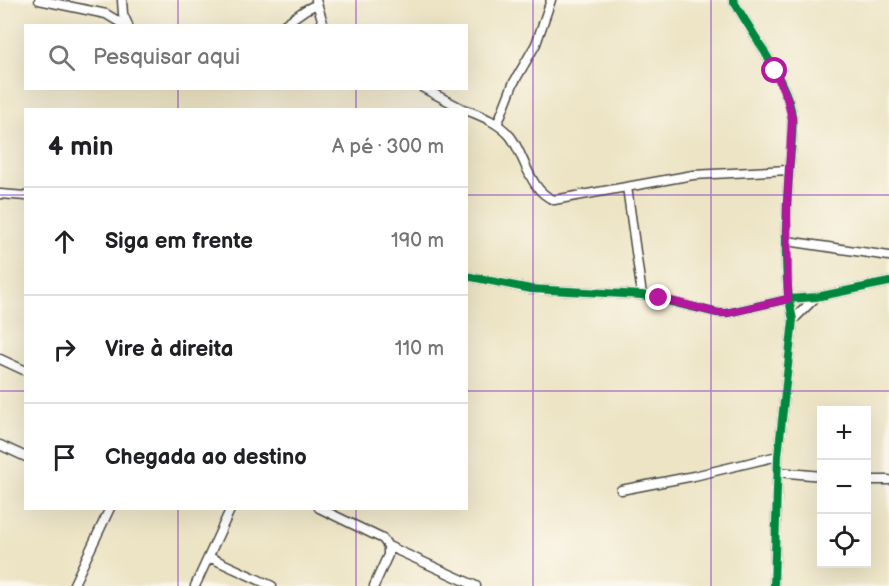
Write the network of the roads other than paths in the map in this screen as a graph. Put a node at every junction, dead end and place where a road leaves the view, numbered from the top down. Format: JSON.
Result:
{"nodes":[{"id":1,"x":39,"y":0,"type":"edge"},
{"id":2,"x":122,"y":0,"type":"edge"},
{"id":3,"x":551,"y":0,"type":"edge"},
{"id":4,"x":733,"y":0,"type":"edge"},
{"id":5,"x":316,"y":2,"type":"edge"},
{"id":6,"x":124,"y":24,"type":"edge"},
{"id":7,"x":126,"y":24,"type":"edge"},
{"id":8,"x":285,"y":24,"type":"edge"},
{"id":9,"x":323,"y":24,"type":"edge"},
{"id":10,"x":427,"y":90,"type":"edge"},
{"id":11,"x":462,"y":108,"type":"edge"},
{"id":12,"x":468,"y":111,"type":"edge"},
{"id":13,"x":497,"y":125,"type":"junction"},
{"id":14,"x":789,"y":170,"type":"junction"},
{"id":15,"x":627,"y":187,"type":"junction"},
{"id":16,"x":0,"y":194,"type":"edge"},
{"id":17,"x":24,"y":196,"type":"edge"},
{"id":18,"x":787,"y":241,"type":"junction"},
{"id":19,"x":889,"y":256,"type":"edge"},
{"id":20,"x":468,"y":276,"type":"edge"},
{"id":21,"x":889,"y":282,"type":"edge"},
{"id":22,"x":642,"y":295,"type":"junction"},
{"id":23,"x":816,"y":297,"type":"junction"},
{"id":24,"x":788,"y":299,"type":"junction"},
{"id":25,"x":793,"y":320,"type":"junction"},
{"id":26,"x":0,"y":359,"type":"edge"},
{"id":27,"x":24,"y":370,"type":"edge"},
{"id":28,"x":0,"y":445,"type":"edge"},
{"id":29,"x":24,"y":455,"type":"edge"},
{"id":30,"x":778,"y":456,"type":"junction"},
{"id":31,"x":778,"y":472,"type":"junction"},
{"id":32,"x":817,"y":476,"type":"edge"},
{"id":33,"x":871,"y":480,"type":"edge"},
{"id":34,"x":889,"y":480,"type":"edge"},
{"id":35,"x":621,"y":490,"type":"dead end"},
{"id":36,"x":109,"y":510,"type":"edge"},
{"id":37,"x":230,"y":510,"type":"edge"},
{"id":38,"x":323,"y":510,"type":"edge"},
{"id":39,"x":388,"y":546,"type":"junction"},
{"id":40,"x":209,"y":557,"type":"junction"},
{"id":41,"x":73,"y":586,"type":"edge"},
{"id":42,"x":195,"y":586,"type":"edge"},
{"id":43,"x":272,"y":586,"type":"edge"},
{"id":44,"x":374,"y":586,"type":"edge"},
{"id":45,"x":476,"y":586,"type":"edge"},
{"id":46,"x":774,"y":586,"type":"edge"}],
"edges":[{"from":1,"to":6,"type":"street"},
{"from":2,"to":7,"type":"street"},
{"from":3,"to":13,"type":"street"},
{"from":4,"to":14,"type":"street"},
{"from":5,"to":8,"type":"street"},
{"from":5,"to":9,"type":"street"},
{"from":10,"to":11,"type":"street"},
{"from":12,"to":13,"type":"street"},
{"from":13,"to":15,"type":"street"},
{"from":14,"to":15,"type":"street"},
{"from":14,"to":18,"type":"street"},
{"from":15,"to":22,"type":"street"},
{"from":16,"to":17,"type":"street"},
{"from":18,"to":19,"type":"street"},
{"from":18,"to":24,"type":"street"},
{"from":20,"to":22,"type":"street"},
{"from":21,"to":23,"type":"street"},
{"from":22,"to":24,"type":"street"},
{"from":23,"to":24,"type":"street"},
{"from":23,"to":25,"type":"street"},
{"from":24,"to":25,"type":"street"},
{"from":25,"to":30,"type":"street"},
{"from":26,"to":27,"type":"street"},
{"from":28,"to":29,"type":"street"},
{"from":30,"to":31,"type":"street"},
{"from":30,"to":35,"type":"street"},
{"from":31,"to":32,"type":"street"},
{"from":31,"to":46,"type":"street"},
{"from":33,"to":34,"type":"street"},
{"from":36,"to":41,"type":"street"},
{"from":37,"to":40,"type":"street"},
{"from":38,"to":39,"type":"street"},
{"from":39,"to":44,"type":"street"},
{"from":39,"to":45,"type":"street"},
{"from":40,"to":42,"type":"street"},
{"from":40,"to":43,"type":"street"}]}
